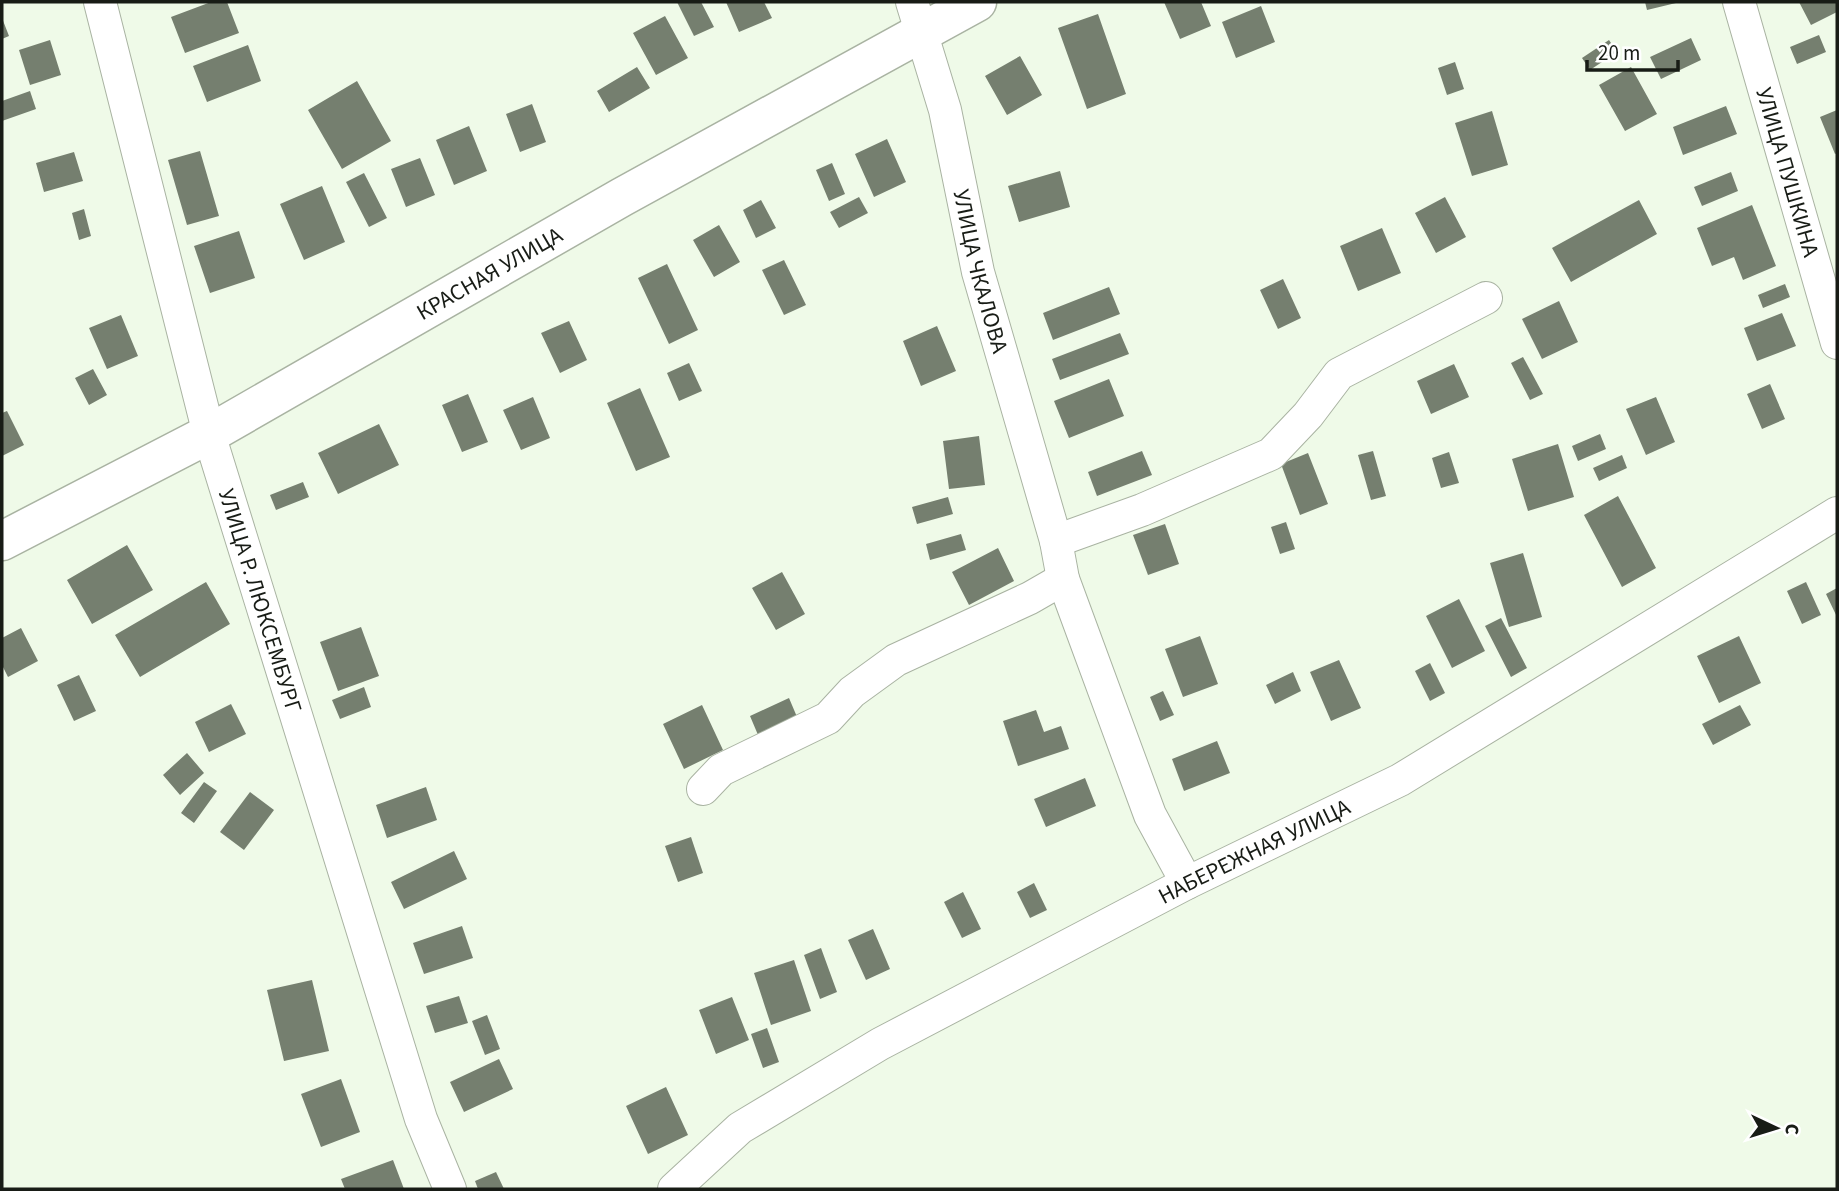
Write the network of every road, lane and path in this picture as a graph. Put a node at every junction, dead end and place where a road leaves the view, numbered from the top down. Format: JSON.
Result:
{"nodes":[{"id":1,"x":100,"y":2,"type":"edge"},
{"id":2,"x":977,"y":2,"type":"edge"},
{"id":3,"x":1739,"y":2,"type":"edge"},
{"id":4,"x":916,"y":18,"type":"edge"},
{"id":5,"x":1486,"y":298,"type":"dead end"},
{"id":6,"x":1837,"y":343,"type":"edge"},
{"id":7,"x":209,"y":434,"type":"junction"},
{"id":8,"x":1837,"y":513,"type":"edge"},
{"id":9,"x":2,"y":541,"type":"edge"},
{"id":10,"x":1056,"y":541,"type":"junction"},
{"id":11,"x":1063,"y":579,"type":"junction"},
{"id":12,"x":703,"y":789,"type":"dead end"},
{"id":13,"x":1187,"y":883,"type":"junction"},
{"id":14,"x":450,"y":1189,"type":"edge"},
{"id":15,"x":674,"y":1189,"type":"edge"}],
"edges":[{"from":1,"to":7,"type":"street","name":"УЛИЦА Р. ЛЮКСЕМБУРГ"},
{"from":2,"to":4,"type":"main road","name":"КРАСНАЯ УЛИЦА"},
{"from":3,"to":6,"type":"street","name":"УЛИЦА ПУШКИНА"},
{"from":4,"to":7,"type":"main road","name":"КРАСНАЯ УЛИЦА"},
{"from":4,"to":10,"type":"street","name":"УЛИЦА ЧКАЛОВА"},
{"from":5,"to":10,"type":"street"},
{"from":7,"to":9,"type":"main road","name":"КРАСНАЯ УЛИЦА"},
{"from":7,"to":14,"type":"street","name":"УЛИЦА Р. ЛЮКСЕМБУРГ"},
{"from":8,"to":13,"type":"street","name":"НАБЕРЕЖНАЯ УЛИЦА"},
{"from":10,"to":11,"type":"street","name":"УЛИЦА ЧКАЛОВА"},
{"from":11,"to":12,"type":"street"},
{"from":11,"to":13,"type":"street","name":"УЛИЦА ЧКАЛОВА"},
{"from":13,"to":15,"type":"street","name":"НАБЕРЕЖНАЯ УЛИЦА"}]}
